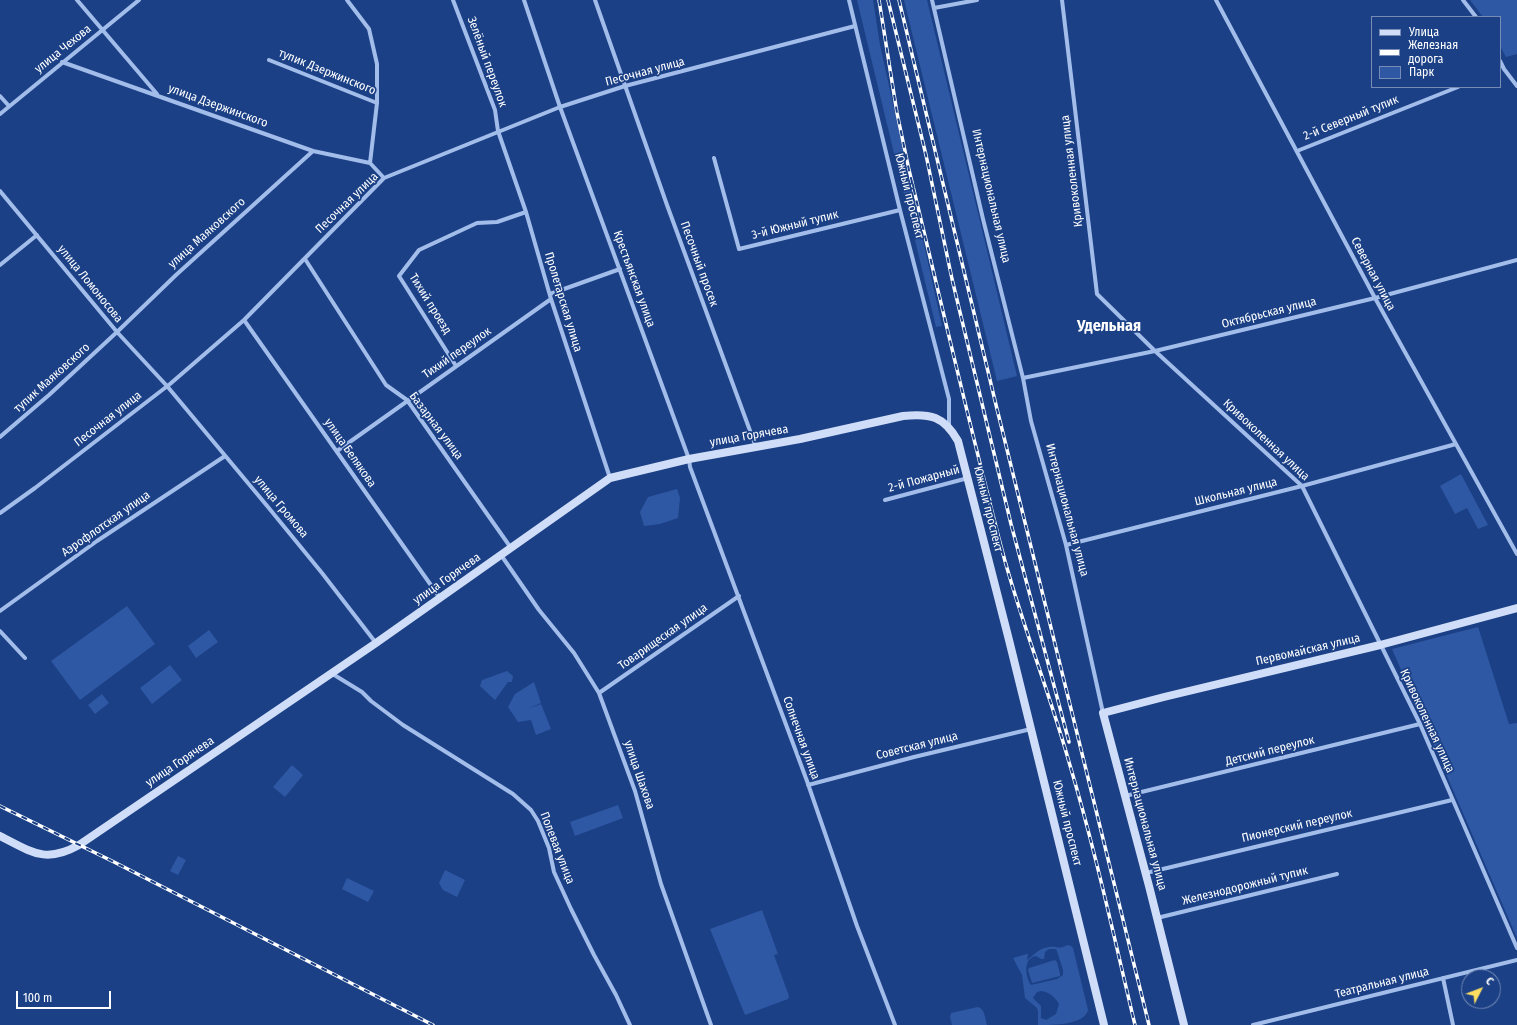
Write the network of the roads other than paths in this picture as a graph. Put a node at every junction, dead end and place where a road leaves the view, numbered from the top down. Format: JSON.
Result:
{"nodes":[{"id":1,"x":77,"y":0,"type":"edge"},
{"id":2,"x":139,"y":0,"type":"edge"},
{"id":3,"x":347,"y":0,"type":"edge"},
{"id":4,"x":453,"y":0,"type":"edge"},
{"id":5,"x":524,"y":0,"type":"edge"},
{"id":6,"x":595,"y":0,"type":"edge"},
{"id":7,"x":849,"y":0,"type":"edge"},
{"id":8,"x":932,"y":0,"type":"edge"},
{"id":9,"x":977,"y":0,"type":"edge"},
{"id":10,"x":1062,"y":0,"type":"edge"},
{"id":11,"x":1216,"y":0,"type":"edge"},
{"id":12,"x":1462,"y":0,"type":"edge"},
{"id":13,"x":934,"y":8,"type":"junction"},
{"id":14,"x":1475,"y":16,"type":"edge"},
{"id":15,"x":855,"y":26,"type":"junction"},
{"id":16,"x":102,"y":29,"type":"junction"},
{"id":17,"x":269,"y":60,"type":"dead end"},
{"id":18,"x":62,"y":62,"type":"junction"},
{"id":19,"x":1502,"y":70,"type":"edge"},
{"id":20,"x":626,"y":86,"type":"junction"},
{"id":21,"x":1517,"y":86,"type":"edge"},
{"id":22,"x":1455,"y":88,"type":"edge"},
{"id":23,"x":157,"y":95,"type":"junction"},
{"id":24,"x":0,"y":96,"type":"edge"},
{"id":25,"x":377,"y":103,"type":"junction"},
{"id":26,"x":9,"y":106,"type":"junction"},
{"id":27,"x":560,"y":107,"type":"junction"},
{"id":28,"x":0,"y":114,"type":"edge"},
{"id":29,"x":498,"y":131,"type":"junction"},
{"id":30,"x":313,"y":151,"type":"junction"},
{"id":31,"x":1296,"y":151,"type":"junction"},
{"id":32,"x":714,"y":158,"type":"dead end"},
{"id":33,"x":370,"y":163,"type":"junction"},
{"id":34,"x":384,"y":178,"type":"junction"},
{"id":35,"x":0,"y":191,"type":"edge"},
{"id":36,"x":900,"y":210,"type":"junction"},
{"id":37,"x":526,"y":212,"type":"junction"},
{"id":38,"x":37,"y":235,"type":"junction"},
{"id":39,"x":305,"y":259,"type":"junction"},
{"id":40,"x":1517,"y":260,"type":"edge"},
{"id":41,"x":0,"y":265,"type":"edge"},
{"id":42,"x":620,"y":269,"type":"junction"},
{"id":43,"x":550,"y":294,"type":"junction"},
{"id":44,"x":1374,"y":298,"type":"junction"},
{"id":45,"x":551,"y":299,"type":"junction"},
{"id":46,"x":244,"y":320,"type":"junction"},
{"id":47,"x":117,"y":332,"type":"junction"},
{"id":48,"x":1155,"y":351,"type":"junction"},
{"id":49,"x":456,"y":366,"type":"junction"},
{"id":50,"x":1023,"y":378,"type":"junction"},
{"id":51,"x":167,"y":386,"type":"junction"},
{"id":52,"x":407,"y":400,"type":"junction"},
{"id":53,"x":949,"y":426,"type":"junction"},
{"id":54,"x":0,"y":438,"type":"edge"},
{"id":55,"x":1456,"y":444,"type":"junction"},
{"id":56,"x":756,"y":447,"type":"junction"},
{"id":57,"x":337,"y":451,"type":"junction"},
{"id":58,"x":225,"y":456,"type":"junction"},
{"id":59,"x":689,"y":459,"type":"junction"},
{"id":60,"x":610,"y":478,"type":"junction"},
{"id":61,"x":968,"y":478,"type":"junction"},
{"id":62,"x":1302,"y":486,"type":"junction"},
{"id":63,"x":885,"y":500,"type":"dead end"},
{"id":64,"x":0,"y":513,"type":"edge"},
{"id":65,"x":1066,"y":545,"type":"junction"},
{"id":66,"x":511,"y":548,"type":"junction"},
{"id":67,"x":1517,"y":554,"type":"edge"},
{"id":68,"x":501,"y":555,"type":"junction"},
{"id":69,"x":739,"y":596,"type":"junction"},
{"id":70,"x":440,"y":598,"type":"junction"},
{"id":71,"x":1517,"y":608,"type":"edge"},
{"id":72,"x":0,"y":611,"type":"edge"},
{"id":73,"x":0,"y":631,"type":"edge"},
{"id":74,"x":376,"y":643,"type":"junction"},
{"id":75,"x":1380,"y":645,"type":"junction"},
{"id":76,"x":25,"y":658,"type":"dead end"},
{"id":77,"x":331,"y":673,"type":"junction"},
{"id":78,"x":599,"y":693,"type":"junction"},
{"id":79,"x":1104,"y":713,"type":"junction"},
{"id":80,"x":1420,"y":724,"type":"junction"},
{"id":81,"x":1031,"y":729,"type":"junction"},
{"id":82,"x":808,"y":785,"type":"junction"},
{"id":83,"x":1126,"y":796,"type":"junction"},
{"id":84,"x":1452,"y":800,"type":"junction"},
{"id":85,"x":0,"y":836,"type":"edge"},
{"id":86,"x":1146,"y":872,"type":"junction"},
{"id":87,"x":1337,"y":874,"type":"dead end"},
{"id":88,"x":1157,"y":918,"type":"junction"},
{"id":89,"x":1517,"y":948,"type":"edge"},
{"id":90,"x":1517,"y":959,"type":"edge"},
{"id":91,"x":1443,"y":978,"type":"junction"},
{"id":92,"x":630,"y":1025,"type":"edge"},
{"id":93,"x":711,"y":1025,"type":"edge"},
{"id":94,"x":895,"y":1025,"type":"edge"},
{"id":95,"x":1104,"y":1025,"type":"edge"},
{"id":96,"x":1184,"y":1025,"type":"edge"},
{"id":97,"x":1253,"y":1025,"type":"edge"},
{"id":98,"x":1453,"y":1025,"type":"edge"}],
"edges":[{"from":1,"to":16,"type":"street"},
{"from":2,"to":16,"type":"street","name":"улица Чехова"},
{"from":3,"to":25,"type":"street"},
{"from":4,"to":29,"type":"street","name":"Зелёный переулок"},
{"from":5,"to":27,"type":"street","name":"Крестьянская улица"},
{"from":6,"to":20,"type":"street","name":"Песочный просек"},
{"from":7,"to":15,"type":"street","name":"Южный проспект"},
{"from":8,"to":13,"type":"street","name":"Интернациональная улица"},
{"from":9,"to":13,"type":"street"},
{"from":10,"to":48,"type":"street","name":"Кривоколенная улица"},
{"from":11,"to":31,"type":"street","name":"Северная улица"},
{"from":12,"to":14,"type":"street"},
{"from":13,"to":50,"type":"street","name":"Интернациональная улица"},
{"from":15,"to":20,"type":"street","name":"Песочная улица"},
{"from":15,"to":36,"type":"street","name":"Южный проспект"},
{"from":16,"to":18,"type":"street","name":"улица Чехова"},
{"from":16,"to":23,"type":"street"},
{"from":17,"to":25,"type":"street","name":"тупик Дзержинского"},
{"from":18,"to":23,"type":"street","name":"улица Дзержинского"},
{"from":18,"to":26,"type":"street","name":"улица Чехова"},
{"from":19,"to":21,"type":"street"},
{"from":20,"to":27,"type":"street","name":"Песочная улица"},
{"from":20,"to":56,"type":"street","name":"Песочный просек"},
{"from":22,"to":31,"type":"street","name":"2-й Северный тупик"},
{"from":23,"to":30,"type":"street","name":"улица Дзержинского"},
{"from":24,"to":26,"type":"street"},
{"from":25,"to":33,"type":"street"},
{"from":26,"to":28,"type":"street","name":"улица Чехова"},
{"from":27,"to":29,"type":"street","name":"Песочная улица"},
{"from":27,"to":42,"type":"street","name":"Крестьянская улица"},
{"from":29,"to":34,"type":"street","name":"Песочная улица"},
{"from":29,"to":37,"type":"street","name":"Пролетарская улица"},
{"from":30,"to":33,"type":"street","name":"улица Дзержинского"},
{"from":30,"to":47,"type":"street","name":"улица Маяковского"},
{"from":31,"to":44,"type":"street","name":"Северная улица"},
{"from":32,"to":36,"type":"street","name":"3-й Южный тупик"},
{"from":33,"to":34,"type":"street"},
{"from":34,"to":39,"type":"street","name":"Песочная улица"},
{"from":35,"to":38,"type":"street","name":"улица Ломоносова"},
{"from":36,"to":53,"type":"street","name":"Южный проспект"},
{"from":37,"to":43,"type":"street","name":"Пролетарская улица"},
{"from":37,"to":49,"type":"street","name":"Тихий проезд"},
{"from":38,"to":41,"type":"street"},
{"from":38,"to":47,"type":"street","name":"улица Ломоносова"},
{"from":39,"to":46,"type":"street","name":"Песочная улица"},
{"from":39,"to":52,"type":"street","name":"Базарная улица"},
{"from":40,"to":44,"type":"street","name":"Октябрьская улица"},
{"from":42,"to":43,"type":"street"},
{"from":42,"to":59,"type":"street","name":"Крестьянская улица"},
{"from":43,"to":45,"type":"street","name":"Пролетарская улица"},
{"from":44,"to":48,"type":"street","name":"Октябрьская улица"},
{"from":44,"to":55,"type":"street","name":"Северная улица"},
{"from":45,"to":49,"type":"street","name":"Тихий переулок"},
{"from":45,"to":60,"type":"street","name":"Пролетарская улица"},
{"from":46,"to":51,"type":"street","name":"Песочная улица"},
{"from":46,"to":57,"type":"street","name":"улица Белякова"},
{"from":47,"to":51,"type":"street","name":"улица Ломоносова"},
{"from":47,"to":54,"type":"street","name":"тупик Маяковского"},
{"from":48,"to":50,"type":"street","name":"Октябрьская улица"},
{"from":48,"to":62,"type":"street","name":"Кривоколенная улица"},
{"from":49,"to":52,"type":"street","name":"Тихий переулок"},
{"from":50,"to":65,"type":"street","name":"Интернациональная улица"},
{"from":51,"to":58,"type":"street","name":"улица Громова"},
{"from":51,"to":64,"type":"street","name":"Песочная улица"},
{"from":52,"to":57,"type":"street","name":"Тихий переулок"},
{"from":52,"to":66,"type":"street","name":"Базарная улица"},
{"from":53,"to":56,"type":"main road","name":"улица Горячева"},
{"from":53,"to":61,"type":"main road","name":"Южный проспект"},
{"from":55,"to":62,"type":"street","name":"Школьная улица"},
{"from":55,"to":67,"type":"street","name":"Северная улица"},
{"from":56,"to":59,"type":"main road","name":"улица Горячева"},
{"from":57,"to":70,"type":"street","name":"улица Белякова"},
{"from":58,"to":72,"type":"street","name":"Аэрофлотская улица"},
{"from":58,"to":74,"type":"street","name":"улица Громова"},
{"from":59,"to":60,"type":"main road","name":"улица Горячева"},
{"from":59,"to":69,"type":"street","name":"Солнечная улица"},
{"from":60,"to":66,"type":"main road","name":"улица Горячева"},
{"from":61,"to":63,"type":"street","name":"2-й Пожарный"},
{"from":61,"to":81,"type":"main road","name":"Южный проспект"},
{"from":62,"to":65,"type":"street","name":"Школьная улица"},
{"from":62,"to":75,"type":"street","name":"Кривоколенная улица"},
{"from":65,"to":79,"type":"street","name":"Интернациональная улица"},
{"from":66,"to":68,"type":"main road","name":"улица Горячева"},
{"from":68,"to":70,"type":"main road","name":"улица Горячева"},
{"from":68,"to":78,"type":"street","name":"улица Шахова"},
{"from":69,"to":78,"type":"street","name":"Товарищеская улица"},
{"from":69,"to":82,"type":"street","name":"Солнечная улица"},
{"from":70,"to":74,"type":"main road","name":"улица Горячева"},
{"from":71,"to":75,"type":"main road","name":"Первомайская улица"},
{"from":73,"to":76,"type":"street"},
{"from":74,"to":77,"type":"main road","name":"улица Горячева"},
{"from":75,"to":79,"type":"main road","name":"Первомайская улица"},
{"from":75,"to":80,"type":"street","name":"Кривоколенная улица"},
{"from":77,"to":85,"type":"main road","name":"улица Горячева"},
{"from":77,"to":92,"type":"street","name":"Полевая улица"},
{"from":78,"to":93,"type":"street","name":"улица Шахова"},
{"from":79,"to":83,"type":"main road","name":"Интернациональная улица"},
{"from":80,"to":83,"type":"street","name":"Детский переулок"},
{"from":80,"to":84,"type":"street","name":"Кривоколенная улица"},
{"from":81,"to":82,"type":"street","name":"Советская улица"},
{"from":81,"to":95,"type":"main road","name":"Южный проспект"},
{"from":82,"to":94,"type":"street","name":"Солнечная улица"},
{"from":83,"to":86,"type":"main road","name":"Интернациональная улица"},
{"from":84,"to":86,"type":"street","name":"Пионерский переулок"},
{"from":84,"to":89,"type":"street","name":"Кривоколенная улица"},
{"from":86,"to":88,"type":"main road","name":"Интернациональная улица"},
{"from":87,"to":88,"type":"street","name":"Железнодорожный тупик"},
{"from":88,"to":96,"type":"main road","name":"Интернациональная улица"},
{"from":90,"to":91,"type":"street","name":"Театральная улица"},
{"from":91,"to":97,"type":"street","name":"Театральная улица"},
{"from":91,"to":98,"type":"street"}]}
